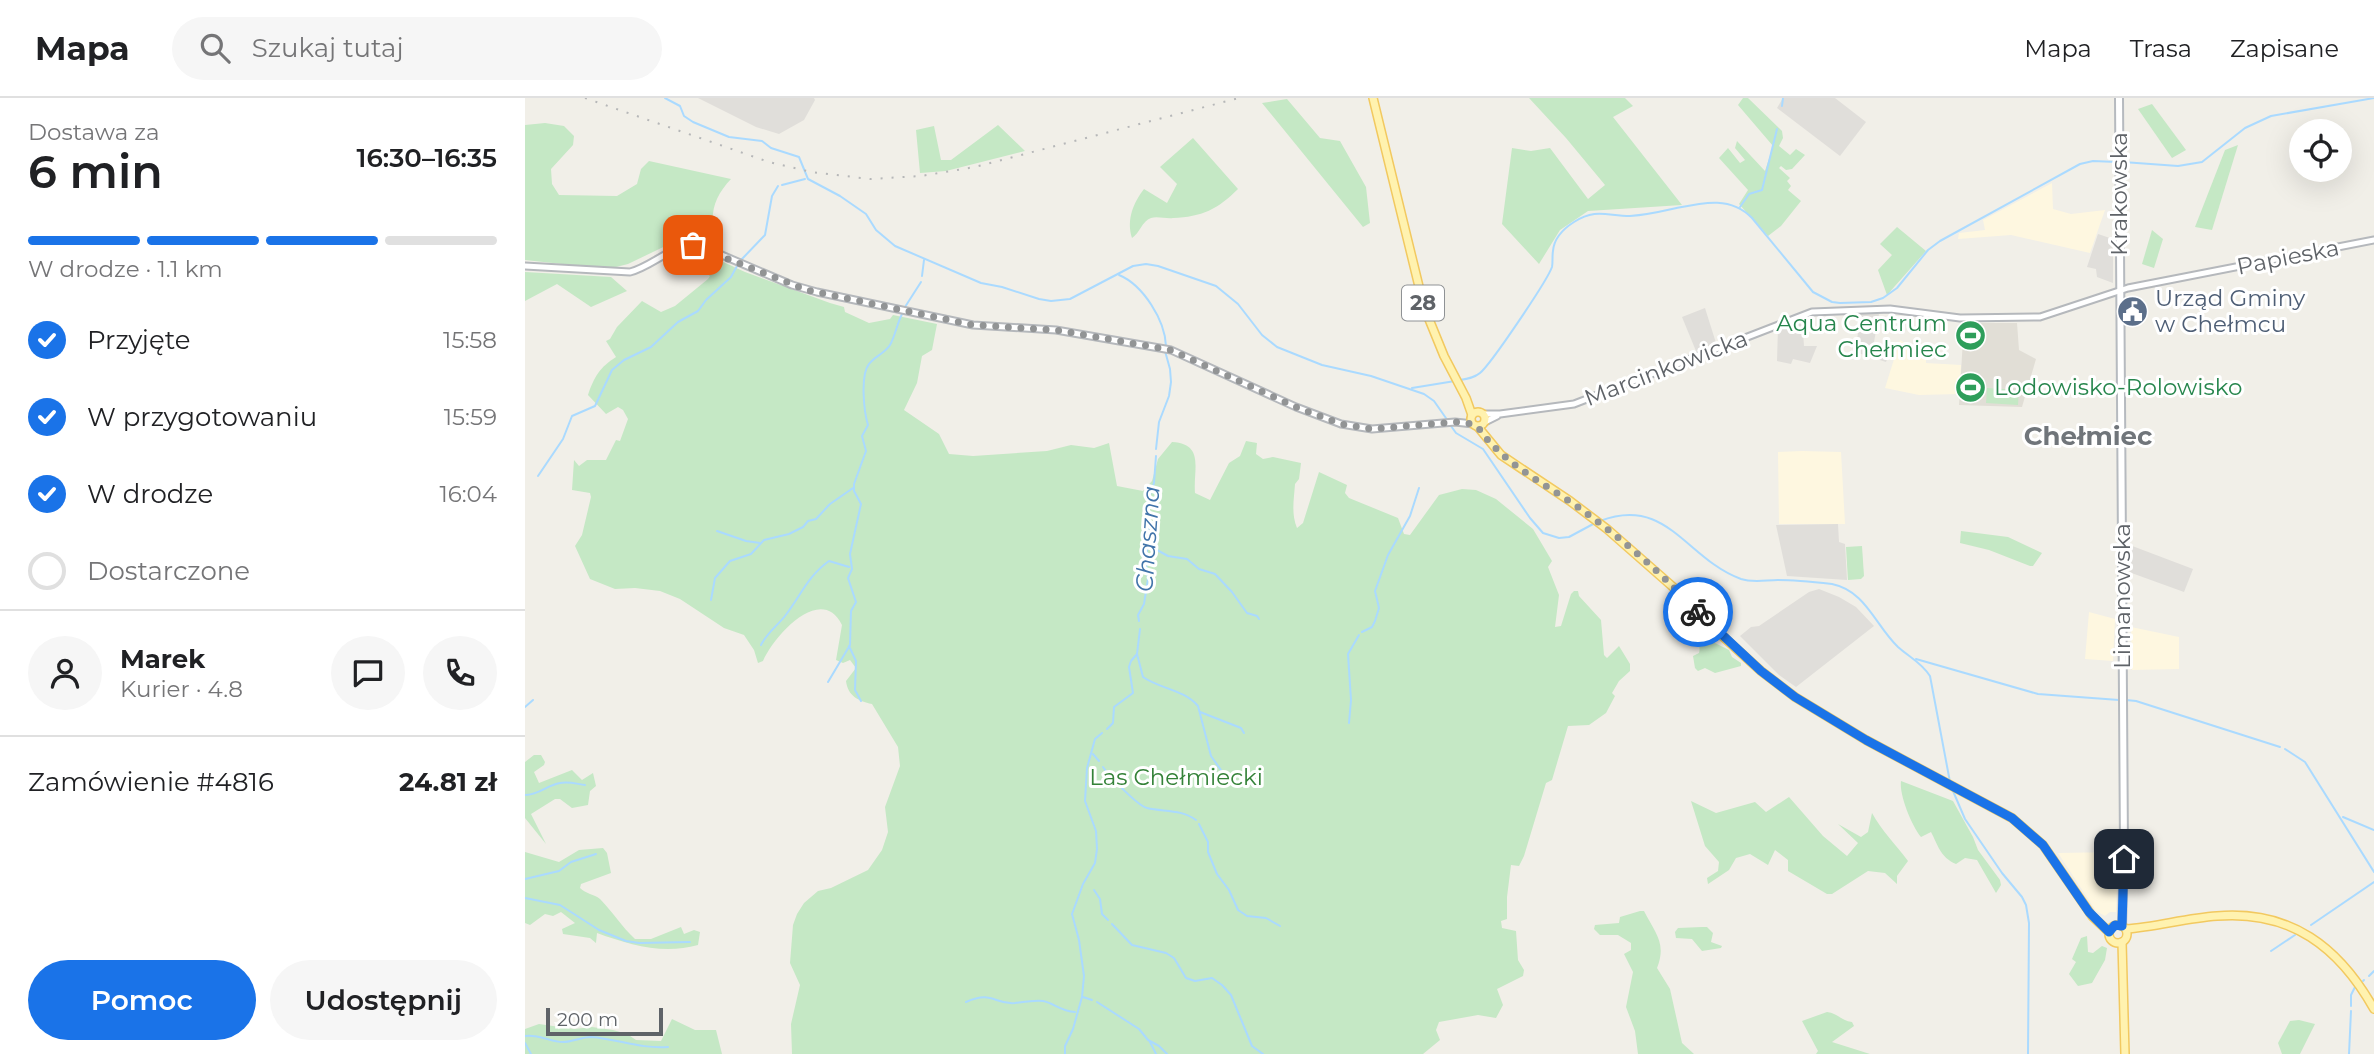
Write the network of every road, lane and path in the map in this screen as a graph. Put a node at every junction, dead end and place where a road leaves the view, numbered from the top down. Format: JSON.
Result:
{"nodes":[{"id":1,"x":1373,"y":98,"type":"edge"},
{"id":2,"x":2119,"y":98,"type":"edge"},
{"id":3,"x":2374,"y":240,"type":"edge"},
{"id":4,"x":525,"y":266,"type":"edge"},
{"id":5,"x":2119,"y":290,"type":"junction"},
{"id":6,"x":1478,"y":419,"type":"junction"},
{"id":7,"x":2119,"y":932,"type":"junction"},
{"id":8,"x":2374,"y":1009,"type":"edge"},
{"id":9,"x":2125,"y":1054,"type":"edge"}],
"edges":[{"from":1,"to":6,"type":"main road","number":"28"},
{"from":2,"to":5,"type":"main road","name":"Krakowska"},
{"from":3,"to":5,"type":"street","name":"Papieska"},
{"from":4,"to":6,"type":"street","name":"Marcinkowicka"},
{"from":5,"to":6,"type":"street","name":"Marcinkowicka"},
{"from":5,"to":7,"type":"main road","name":"Limanowska"},
{"from":6,"to":7,"type":"main road","number":"28"},
{"from":7,"to":8,"type":"main road"},
{"from":7,"to":9,"type":"main road"}]}
